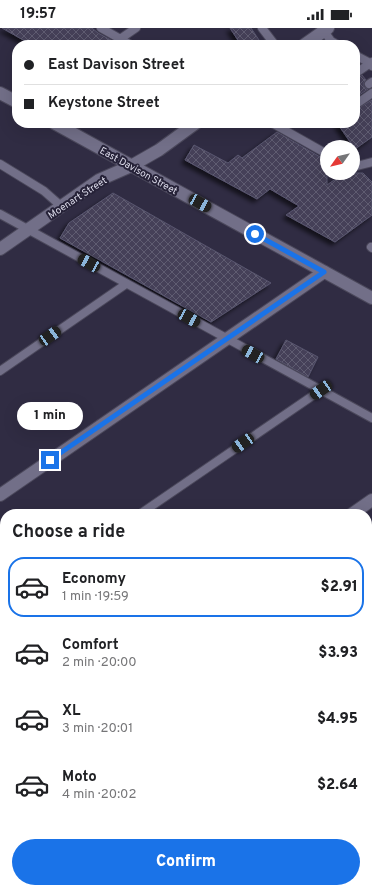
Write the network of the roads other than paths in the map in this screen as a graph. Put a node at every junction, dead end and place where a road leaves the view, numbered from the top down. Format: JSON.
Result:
{"nodes":[{"id":1,"x":101,"y":28,"type":"edge"},
{"id":2,"x":136,"y":28,"type":"edge"},
{"id":3,"x":262,"y":28,"type":"edge"},
{"id":4,"x":326,"y":29,"type":"edge"},
{"id":5,"x":120,"y":39,"type":"joint"},
{"id":6,"x":270,"y":40,"type":"edge"},
{"id":7,"x":311,"y":40,"type":"edge"},
{"id":8,"x":331,"y":40,"type":"edge"},
{"id":9,"x":360,"y":57,"type":"edge"},
{"id":10,"x":371,"y":64,"type":"edge"},
{"id":11,"x":360,"y":70,"type":"edge"},
{"id":12,"x":0,"y":93,"type":"edge"},
{"id":13,"x":372,"y":93,"type":"edge"},
{"id":14,"x":12,"y":99,"type":"edge"},
{"id":15,"x":360,"y":101,"type":"edge"},
{"id":16,"x":63,"y":128,"type":"edge"},
{"id":17,"x":189,"y":128,"type":"edge"},
{"id":18,"x":281,"y":128,"type":"edge"},
{"id":19,"x":320,"y":150,"type":"edge"},
{"id":20,"x":372,"y":162,"type":"edge"},
{"id":21,"x":0,"y":164,"type":"edge"},
{"id":22,"x":131,"y":166,"type":"junction"},
{"id":23,"x":360,"y":166,"type":"edge"},
{"id":24,"x":61,"y":206,"type":"junction"},
{"id":25,"x":0,"y":214,"type":"edge"},
{"id":26,"x":28,"y":230,"type":"junction"},
{"id":27,"x":0,"y":249,"type":"edge"},
{"id":28,"x":324,"y":272,"type":"junction"},
{"id":29,"x":126,"y":284,"type":"junction"},
{"id":30,"x":372,"y":298,"type":"edge"},
{"id":31,"x":226,"y":339,"type":"junction"},
{"id":32,"x":0,"y":371,"type":"edge"},
{"id":33,"x":321,"y":390,"type":"junction"},
{"id":34,"x":372,"y":418,"type":"edge"},
{"id":35,"x":0,"y":495,"type":"edge"},
{"id":36,"x":372,"y":500,"type":"edge"},
{"id":37,"x":147,"y":509,"type":"edge"},
{"id":38,"x":359,"y":509,"type":"edge"}],
"edges":[{"from":1,"to":5,"type":"lane"},
{"from":2,"to":5,"type":"lane"},
{"from":3,"to":6,"type":"lane"},
{"from":4,"to":7,"type":"street"},
{"from":4,"to":8,"type":"lane"},
{"from":9,"to":10,"type":"lane"},
{"from":10,"to":11,"type":"lane"},
{"from":12,"to":14,"type":"street"},
{"from":13,"to":15,"type":"lane"},
{"from":16,"to":22,"type":"street","name":"East Davison Street"},
{"from":17,"to":22,"type":"street","name":"Moenart Street"},
{"from":18,"to":19,"type":"lane"},
{"from":20,"to":23,"type":"lane"},
{"from":21,"to":24,"type":"lane"},
{"from":22,"to":24,"type":"street","name":"Moenart Street"},
{"from":22,"to":28,"type":"street","name":"East Davison Street"},
{"from":24,"to":26,"type":"street","name":"Moenart Street"},
{"from":25,"to":26,"type":"lane"},
{"from":26,"to":27,"type":"street","name":"Moenart Street"},
{"from":26,"to":29,"type":"lane"},
{"from":28,"to":30,"type":"street","name":"East Davison Street"},
{"from":28,"to":31,"type":"street"},
{"from":29,"to":31,"type":"lane"},
{"from":29,"to":32,"type":"lane"},
{"from":31,"to":33,"type":"lane"},
{"from":31,"to":35,"type":"street"},
{"from":33,"to":34,"type":"lane"},
{"from":33,"to":37,"type":"lane"},
{"from":36,"to":38,"type":"street"}]}
